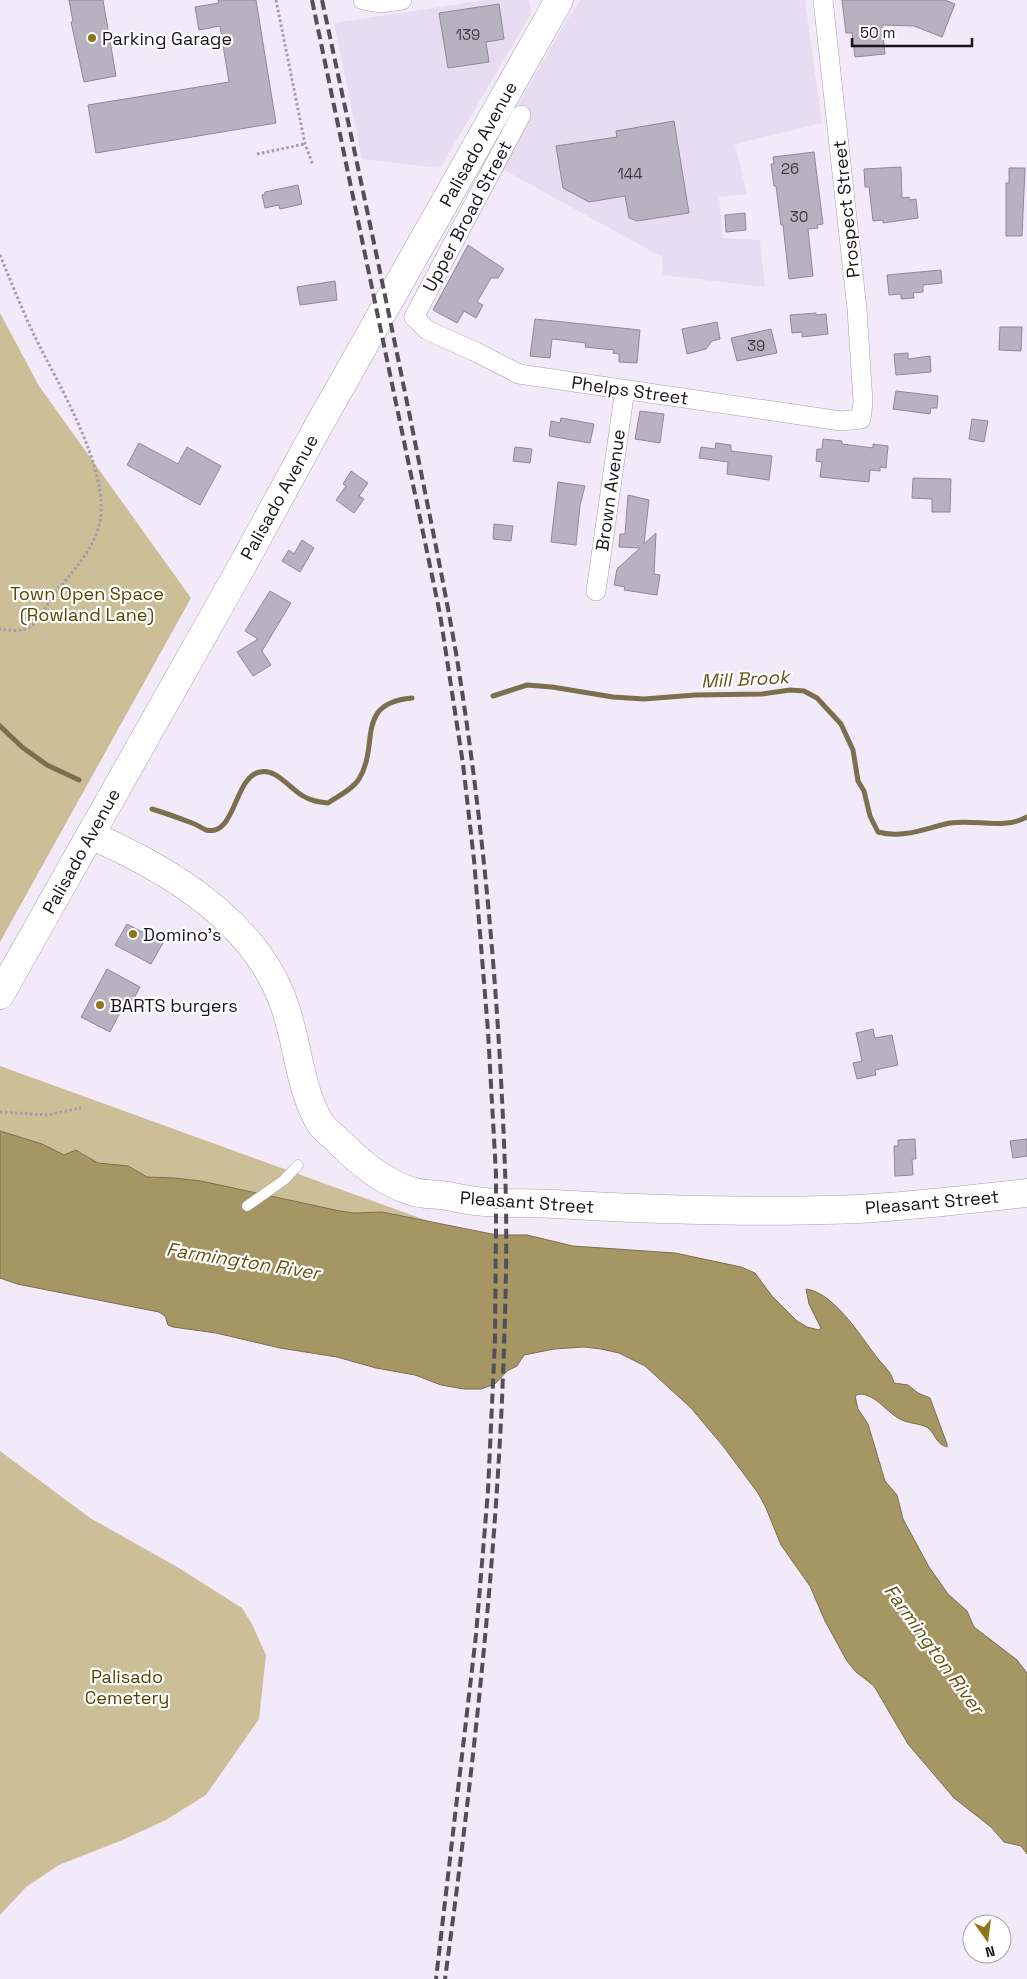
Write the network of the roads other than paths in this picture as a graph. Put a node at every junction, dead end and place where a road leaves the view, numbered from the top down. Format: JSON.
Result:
{"nodes":[{"id":1,"x":363,"y":0,"type":"edge"},
{"id":2,"x":402,"y":0,"type":"edge"},
{"id":3,"x":559,"y":0,"type":"edge"},
{"id":4,"x":823,"y":0,"type":"edge"},
{"id":5,"x":521,"y":115,"type":"dead end"},
{"id":6,"x":414,"y":317,"type":"joint"},
{"id":7,"x":625,"y":389,"type":"junction"},
{"id":8,"x":861,"y":419,"type":"joint"},
{"id":9,"x":596,"y":591,"type":"dead end"},
{"id":10,"x":90,"y":835,"type":"junction"},
{"id":11,"x":0,"y":995,"type":"edge"},
{"id":12,"x":298,"y":1165,"type":"dead end"},
{"id":13,"x":1027,"y":1194,"type":"edge"},
{"id":14,"x":247,"y":1206,"type":"dead end"}],
"edges":[{"from":1,"to":2,"type":"street"},
{"from":3,"to":10,"type":"main road","name":"Palisado Avenue"},
{"from":4,"to":8,"type":"street","name":"Prospect Street"},
{"from":5,"to":6,"type":"street","name":"Upper Broad Street"},
{"from":6,"to":7,"type":"street","name":"Phelps Street"},
{"from":7,"to":8,"type":"street","name":"Phelps Street"},
{"from":7,"to":9,"type":"street","name":"Brown Avenue"},
{"from":10,"to":11,"type":"main road","name":"Palisado Avenue"},
{"from":10,"to":13,"type":"main road","name":"Pleasant Street"},
{"from":12,"to":14,"type":"lane"}]}
